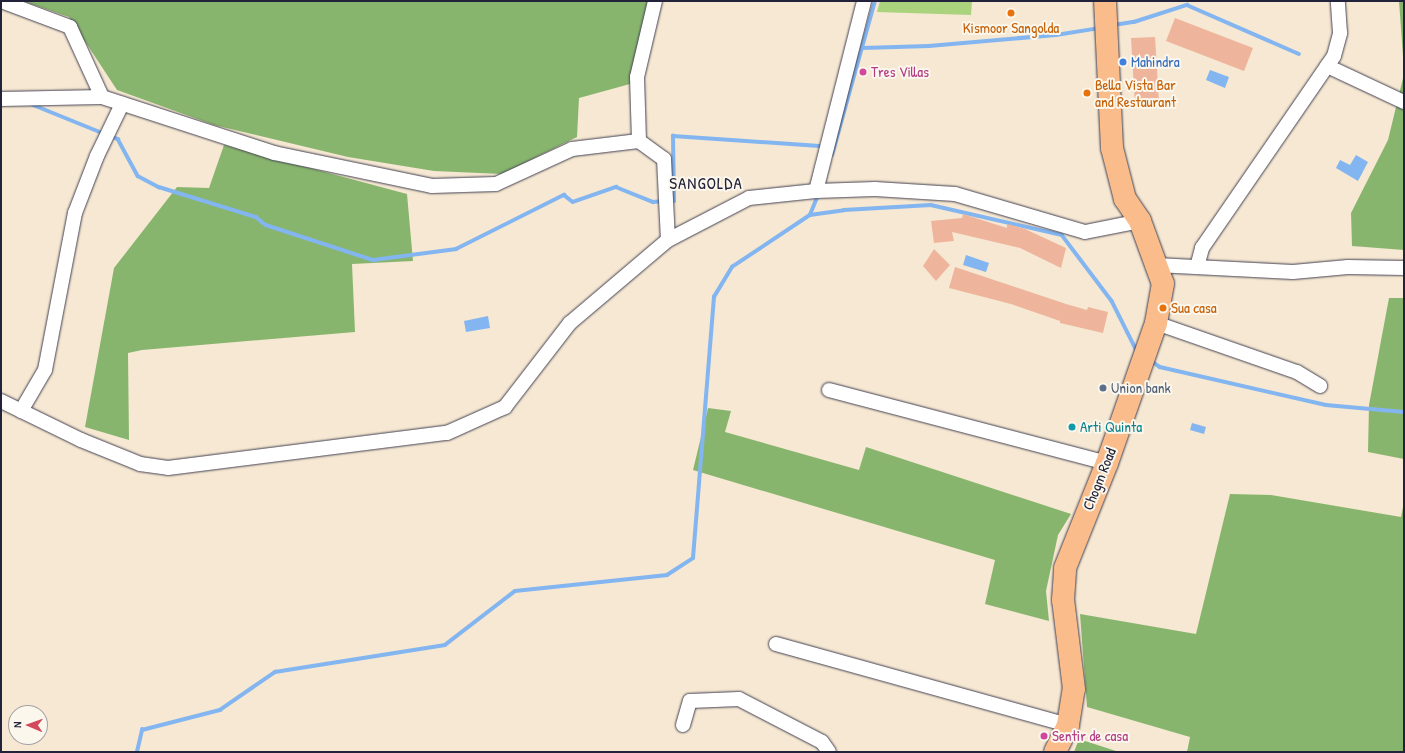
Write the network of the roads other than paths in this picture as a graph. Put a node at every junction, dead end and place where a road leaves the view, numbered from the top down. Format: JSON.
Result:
{"nodes":[{"id":1,"x":1,"y":1,"type":"edge"},
{"id":2,"x":655,"y":1,"type":"edge"},
{"id":3,"x":864,"y":1,"type":"edge"},
{"id":4,"x":1105,"y":1,"type":"edge"},
{"id":5,"x":1338,"y":1,"type":"edge"},
{"id":6,"x":1327,"y":66,"type":"junction"},
{"id":7,"x":102,"y":97,"type":"junction"},
{"id":8,"x":1,"y":99,"type":"edge"},
{"id":9,"x":1404,"y":102,"type":"edge"},
{"id":10,"x":122,"y":104,"type":"junction"},
{"id":11,"x":639,"y":141,"type":"junction"},
{"id":12,"x":816,"y":191,"type":"junction"},
{"id":13,"x":1140,"y":221,"type":"junction"},
{"id":14,"x":668,"y":240,"type":"junction"},
{"id":15,"x":1156,"y":264,"type":"junction"},
{"id":16,"x":1197,"y":266,"type":"junction"},
{"id":17,"x":1404,"y":268,"type":"edge"},
{"id":18,"x":1156,"y":323,"type":"junction"},
{"id":19,"x":1320,"y":386,"type":"dead end"},
{"id":20,"x":830,"y":390,"type":"dead end"},
{"id":21,"x":1,"y":401,"type":"edge"},
{"id":22,"x":21,"y":411,"type":"junction"},
{"id":23,"x":1107,"y":463,"type":"junction"},
{"id":24,"x":776,"y":644,"type":"dead end"},
{"id":25,"x":1068,"y":724,"type":"junction"},
{"id":26,"x":683,"y":725,"type":"dead end"},
{"id":27,"x":829,"y":752,"type":"edge"},
{"id":28,"x":1055,"y":752,"type":"edge"}],
"edges":[{"from":1,"to":7,"type":"street"},
{"from":2,"to":11,"type":"street"},
{"from":3,"to":12,"type":"street"},
{"from":4,"to":13,"type":"main road","name":"Chogm Road"},
{"from":5,"to":6,"type":"street"},
{"from":6,"to":9,"type":"street"},
{"from":6,"to":16,"type":"street"},
{"from":7,"to":8,"type":"street"},
{"from":7,"to":10,"type":"street"},
{"from":10,"to":11,"type":"street"},
{"from":10,"to":22,"type":"street"},
{"from":11,"to":14,"type":"street"},
{"from":12,"to":13,"type":"street"},
{"from":12,"to":14,"type":"street"},
{"from":13,"to":15,"type":"main road","name":"Chogm Road"},
{"from":14,"to":22,"type":"street"},
{"from":15,"to":16,"type":"street"},
{"from":15,"to":18,"type":"main road","name":"Chogm Road"},
{"from":16,"to":17,"type":"street"},
{"from":18,"to":19,"type":"street"},
{"from":18,"to":23,"type":"main road","name":"Chogm Road"},
{"from":20,"to":23,"type":"street"},
{"from":21,"to":22,"type":"street"},
{"from":23,"to":25,"type":"main road","name":"Chogm Road"},
{"from":24,"to":25,"type":"street"},
{"from":25,"to":28,"type":"main road","name":"Chogm Road"},
{"from":26,"to":27,"type":"street"}]}
